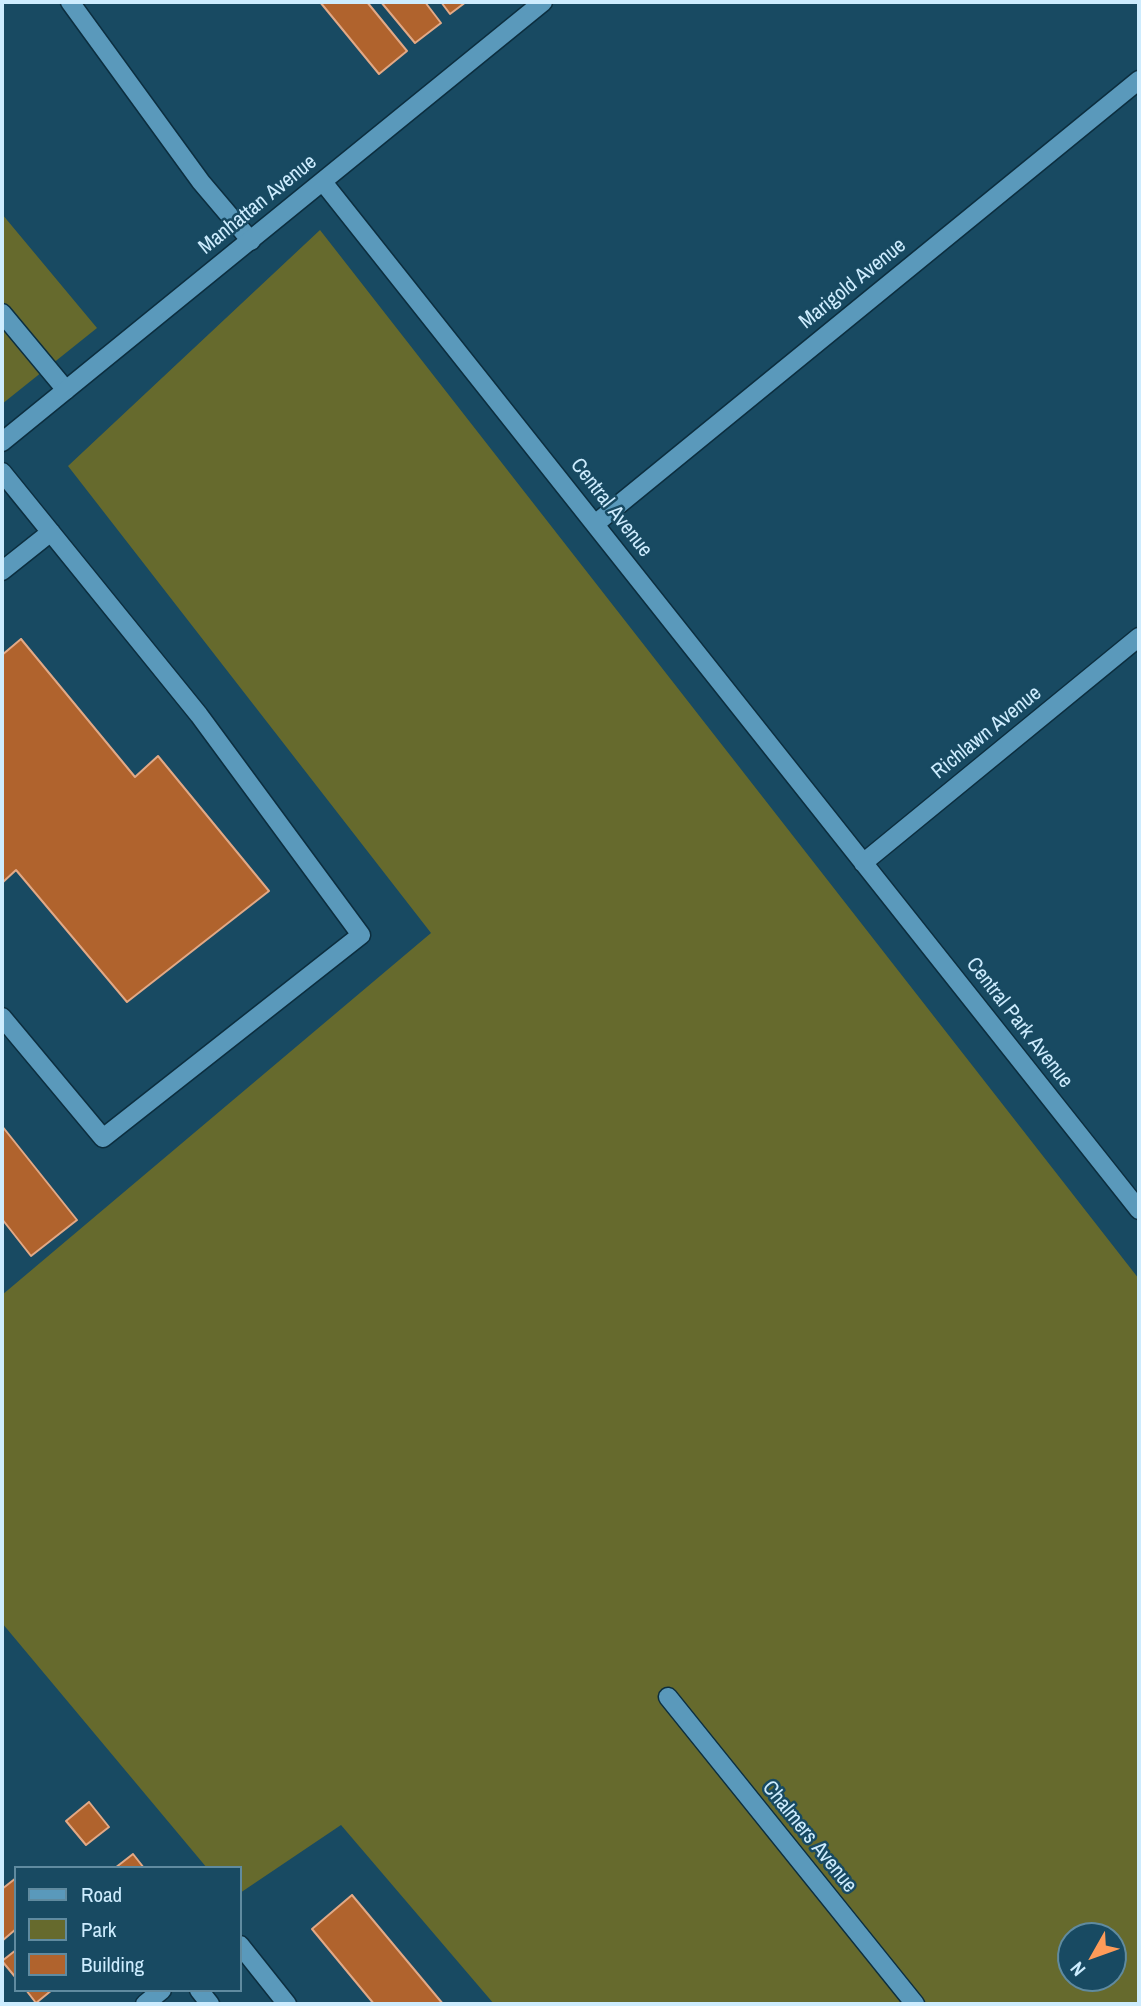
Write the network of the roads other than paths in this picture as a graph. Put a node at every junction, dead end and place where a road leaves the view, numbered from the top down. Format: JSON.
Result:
{"nodes":[{"id":1,"x":70,"y":2,"type":"edge"},
{"id":2,"x":542,"y":2,"type":"edge"},
{"id":3,"x":1139,"y":80,"type":"edge"},
{"id":4,"x":323,"y":182,"type":"junction"},
{"id":5,"x":251,"y":241,"type":"junction"},
{"id":6,"x":2,"y":313,"type":"edge"},
{"id":7,"x":66,"y":390,"type":"junction"},
{"id":8,"x":2,"y":442,"type":"edge"},
{"id":9,"x":2,"y":472,"type":"edge"},
{"id":10,"x":594,"y":524,"type":"junction"},
{"id":11,"x":51,"y":532,"type":"junction"},
{"id":12,"x":2,"y":571,"type":"edge"},
{"id":13,"x":1139,"y":637,"type":"edge"},
{"id":14,"x":863,"y":863,"type":"junction"},
{"id":15,"x":2,"y":1017,"type":"edge"},
{"id":16,"x":1137,"y":1203,"type":"edge"},
{"id":17,"x":668,"y":1697,"type":"dead end"},
{"id":18,"x":242,"y":1948,"type":"edge"},
{"id":19,"x":160,"y":1992,"type":"edge"},
{"id":20,"x":145,"y":2004,"type":"edge"},
{"id":21,"x":287,"y":2004,"type":"edge"},
{"id":22,"x":915,"y":2004,"type":"edge"}],
"edges":[{"from":1,"to":5,"type":"street"},
{"from":2,"to":4,"type":"street","name":"Manhattan Avenue"},
{"from":3,"to":10,"type":"street","name":"Marigold Avenue"},
{"from":4,"to":5,"type":"street","name":"Manhattan Avenue"},
{"from":4,"to":10,"type":"street","name":"Central Avenue"},
{"from":5,"to":7,"type":"street","name":"Manhattan Avenue"},
{"from":6,"to":7,"type":"street"},
{"from":7,"to":8,"type":"street","name":"Manhattan Avenue"},
{"from":9,"to":11,"type":"street"},
{"from":10,"to":14,"type":"street","name":"Central Avenue"},
{"from":11,"to":12,"type":"street"},
{"from":11,"to":15,"type":"street"},
{"from":13,"to":14,"type":"street","name":"Richlawn Avenue"},
{"from":14,"to":16,"type":"street","name":"Central Park Avenue"},
{"from":17,"to":22,"type":"street","name":"Chalmers Avenue"},
{"from":18,"to":21,"type":"street"},
{"from":19,"to":20,"type":"street"}]}
